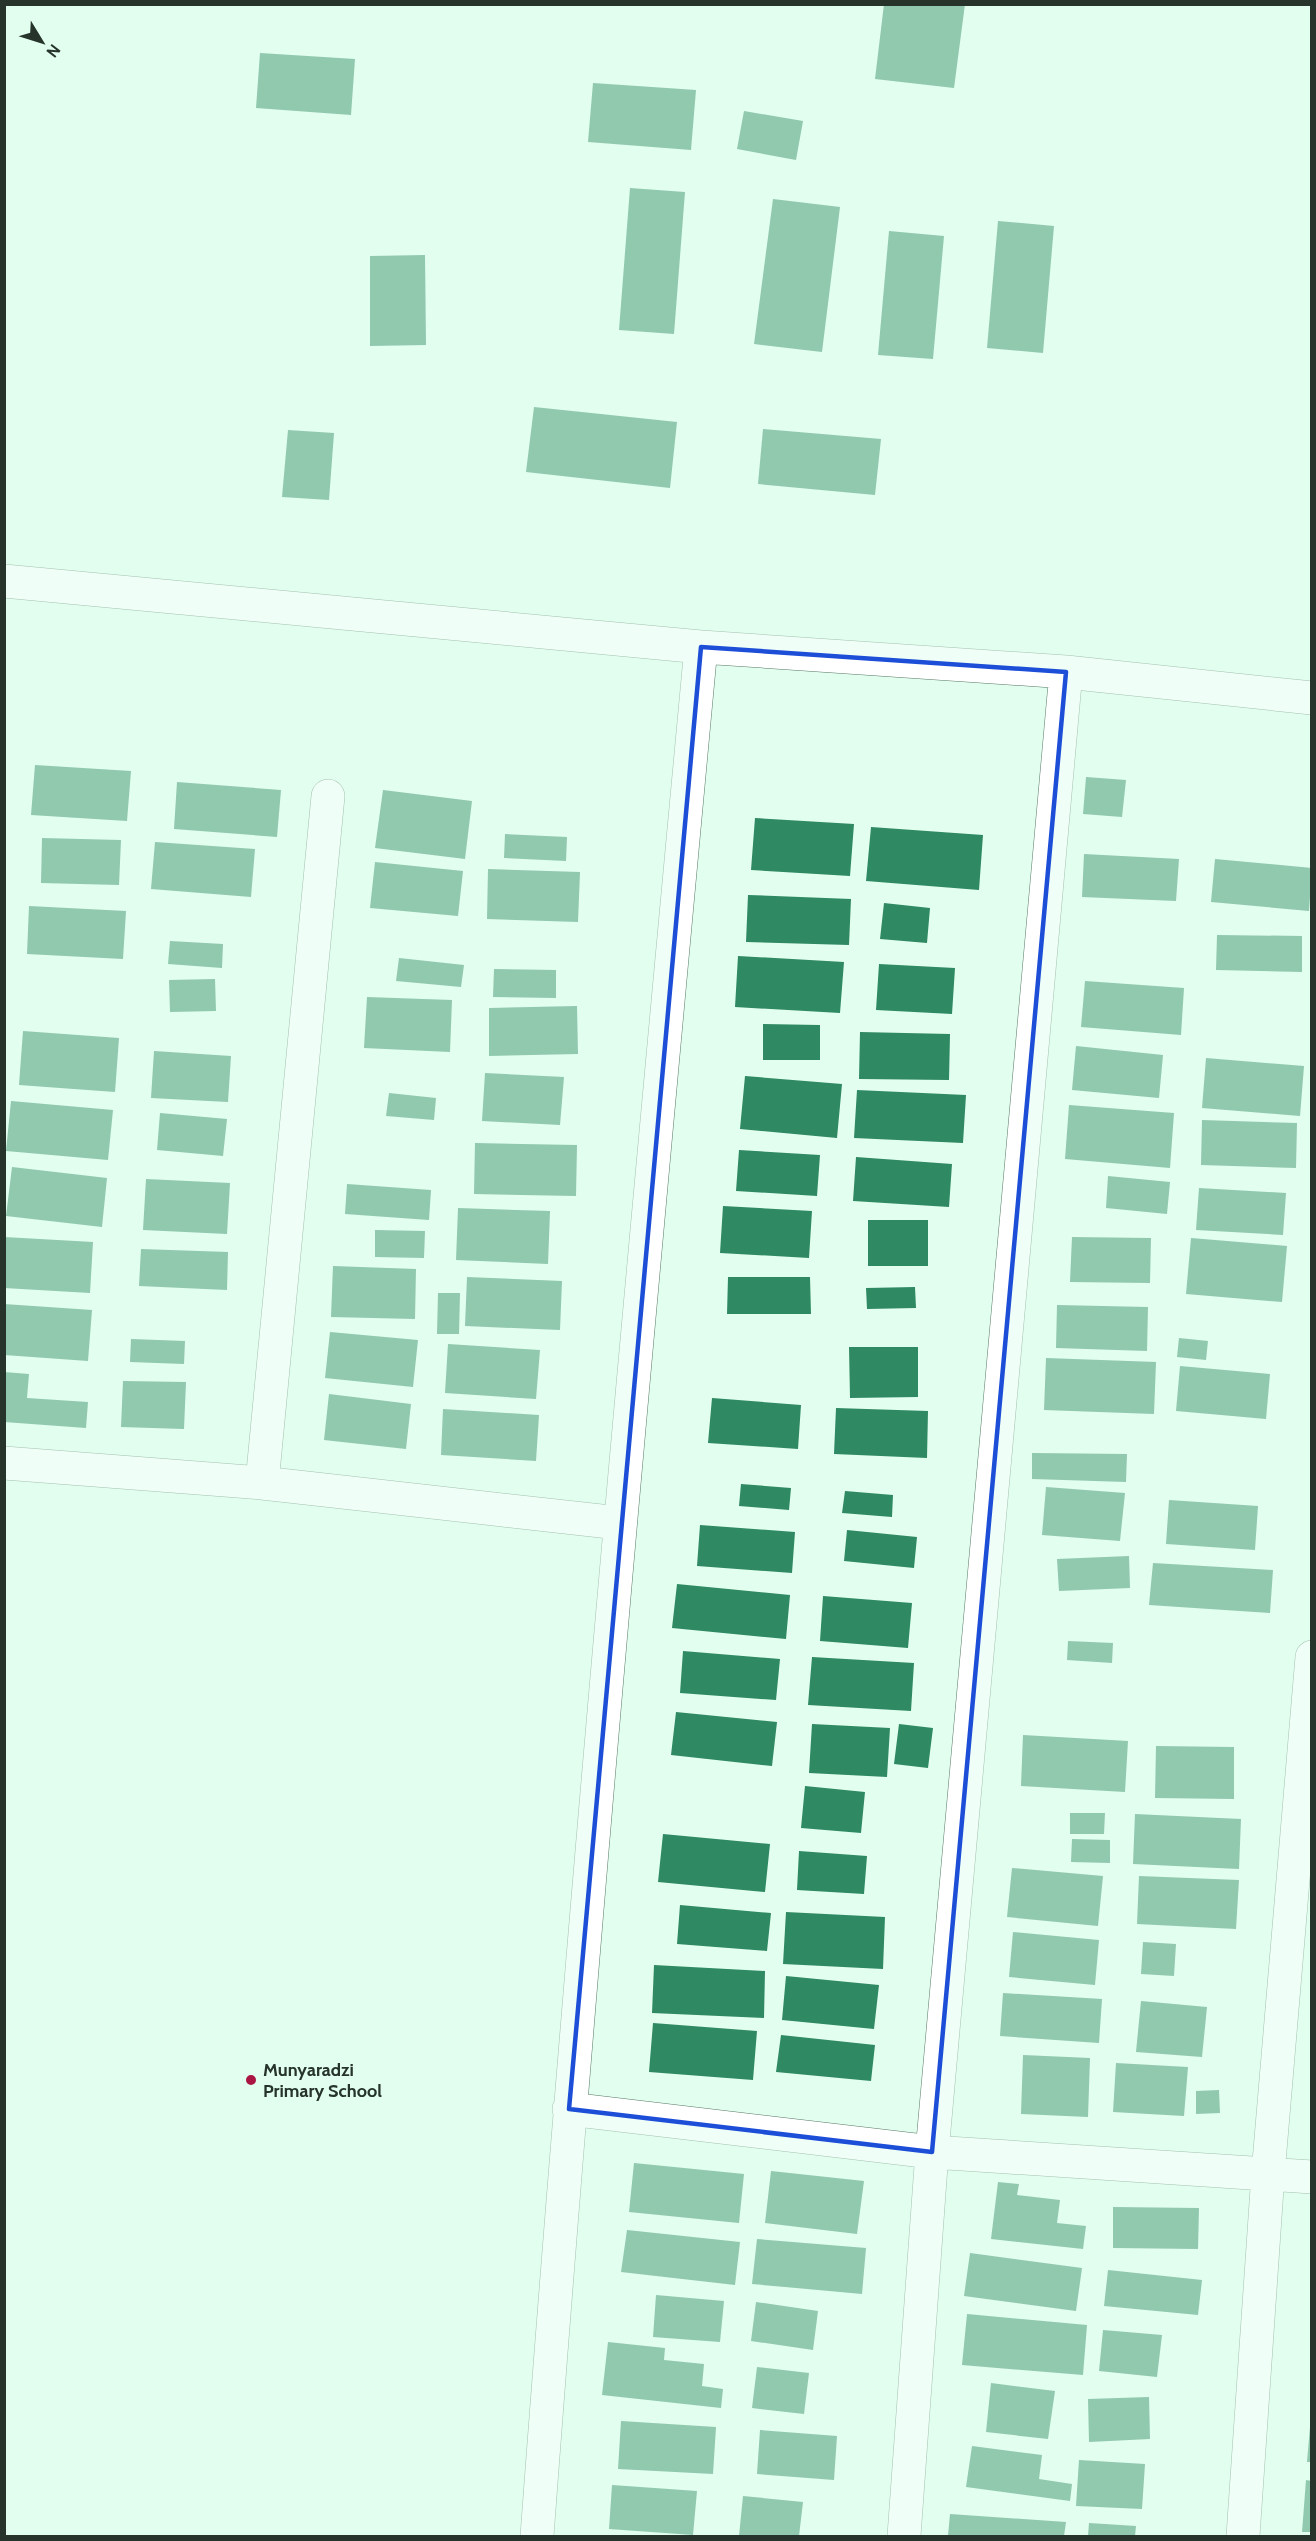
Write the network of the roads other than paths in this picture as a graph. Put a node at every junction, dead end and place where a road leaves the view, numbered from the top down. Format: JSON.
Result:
{"nodes":[{"id":1,"x":4,"y":581,"type":"edge"},
{"id":2,"x":701,"y":647,"type":"junction"},
{"id":3,"x":1066,"y":672,"type":"junction"},
{"id":4,"x":1311,"y":698,"type":"edge"},
{"id":5,"x":328,"y":796,"type":"dead end"},
{"id":6,"x":4,"y":1463,"type":"edge"},
{"id":7,"x":262,"y":1484,"type":"junction"},
{"id":8,"x":619,"y":1523,"type":"junction"},
{"id":9,"x":1311,"y":1657,"type":"edge"},
{"id":10,"x":569,"y":2109,"type":"junction"},
{"id":11,"x":932,"y":2152,"type":"junction"},
{"id":12,"x":1268,"y":2174,"type":"junction"},
{"id":13,"x":1311,"y":2177,"type":"edge"},
{"id":14,"x":537,"y":2536,"type":"edge"},
{"id":15,"x":904,"y":2536,"type":"edge"},
{"id":16,"x":1243,"y":2536,"type":"edge"}],
"edges":[{"from":1,"to":2,"type":"street"},
{"from":2,"to":3,"type":"street"},
{"from":2,"to":8,"type":"street"},
{"from":3,"to":4,"type":"street"},
{"from":3,"to":11,"type":"street"},
{"from":5,"to":7,"type":"street"},
{"from":6,"to":7,"type":"street"},
{"from":7,"to":8,"type":"street"},
{"from":8,"to":10,"type":"street"},
{"from":9,"to":12,"type":"street"},
{"from":10,"to":11,"type":"street"},
{"from":10,"to":14,"type":"street"},
{"from":11,"to":12,"type":"street"},
{"from":11,"to":15,"type":"street"},
{"from":12,"to":13,"type":"street"},
{"from":12,"to":16,"type":"street"}]}
